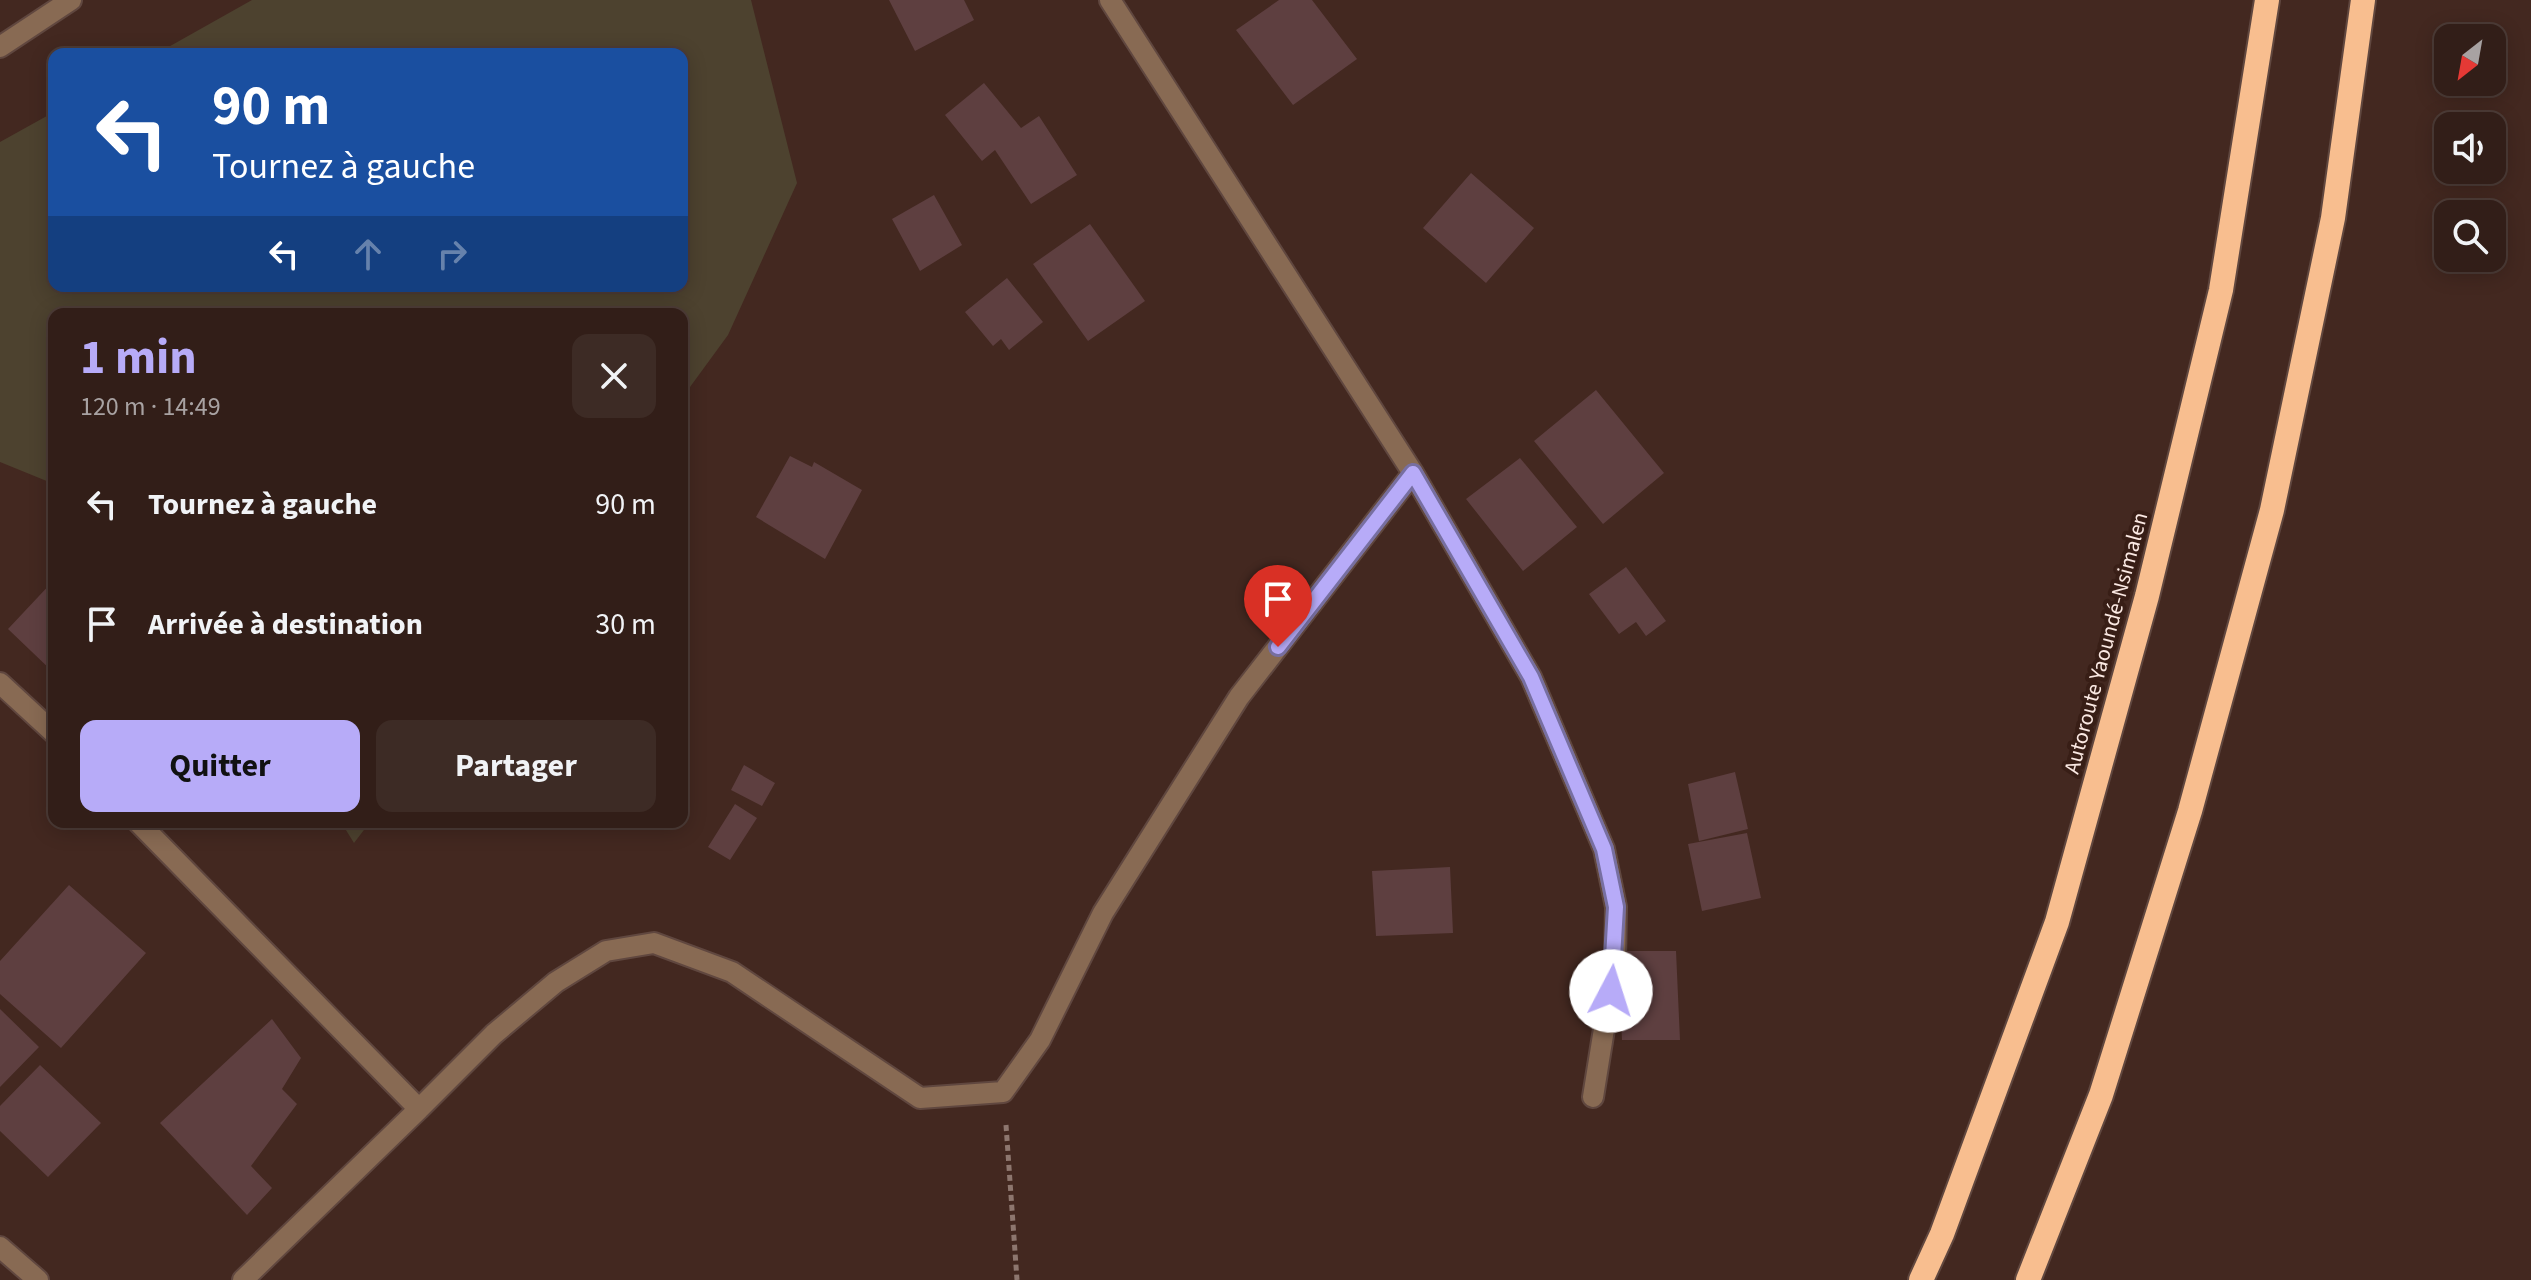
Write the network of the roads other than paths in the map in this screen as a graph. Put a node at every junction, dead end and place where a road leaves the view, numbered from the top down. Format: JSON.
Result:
{"nodes":[{"id":1,"x":71,"y":0,"type":"edge"},
{"id":2,"x":1110,"y":0,"type":"edge"},
{"id":3,"x":2267,"y":0,"type":"edge"},
{"id":4,"x":2363,"y":0,"type":"edge"},
{"id":5,"x":0,"y":47,"type":"edge"},
{"id":6,"x":1413,"y":473,"type":"junction"},
{"id":7,"x":0,"y":683,"type":"edge"},
{"id":8,"x":48,"y":727,"type":"edge"},
{"id":9,"x":144,"y":828,"type":"edge"},
{"id":10,"x":1593,"y":1097,"type":"dead end"},
{"id":11,"x":419,"y":1109,"type":"junction"},
{"id":12,"x":0,"y":1247,"type":"edge"},
{"id":13,"x":38,"y":1280,"type":"edge"},
{"id":14,"x":243,"y":1280,"type":"edge"},
{"id":15,"x":1921,"y":1280,"type":"edge"},
{"id":16,"x":2028,"y":1280,"type":"edge"}],
"edges":[{"from":1,"to":5,"type":"street"},
{"from":2,"to":6,"type":"street"},
{"from":3,"to":15,"type":"highway","name":"Autoroute Yaoundé-Nsimalen"},
{"from":4,"to":16,"type":"highway"},
{"from":6,"to":10,"type":"street"},
{"from":6,"to":11,"type":"street"},
{"from":7,"to":8,"type":"street"},
{"from":9,"to":11,"type":"street"},
{"from":11,"to":14,"type":"street"},
{"from":12,"to":13,"type":"street"}]}
